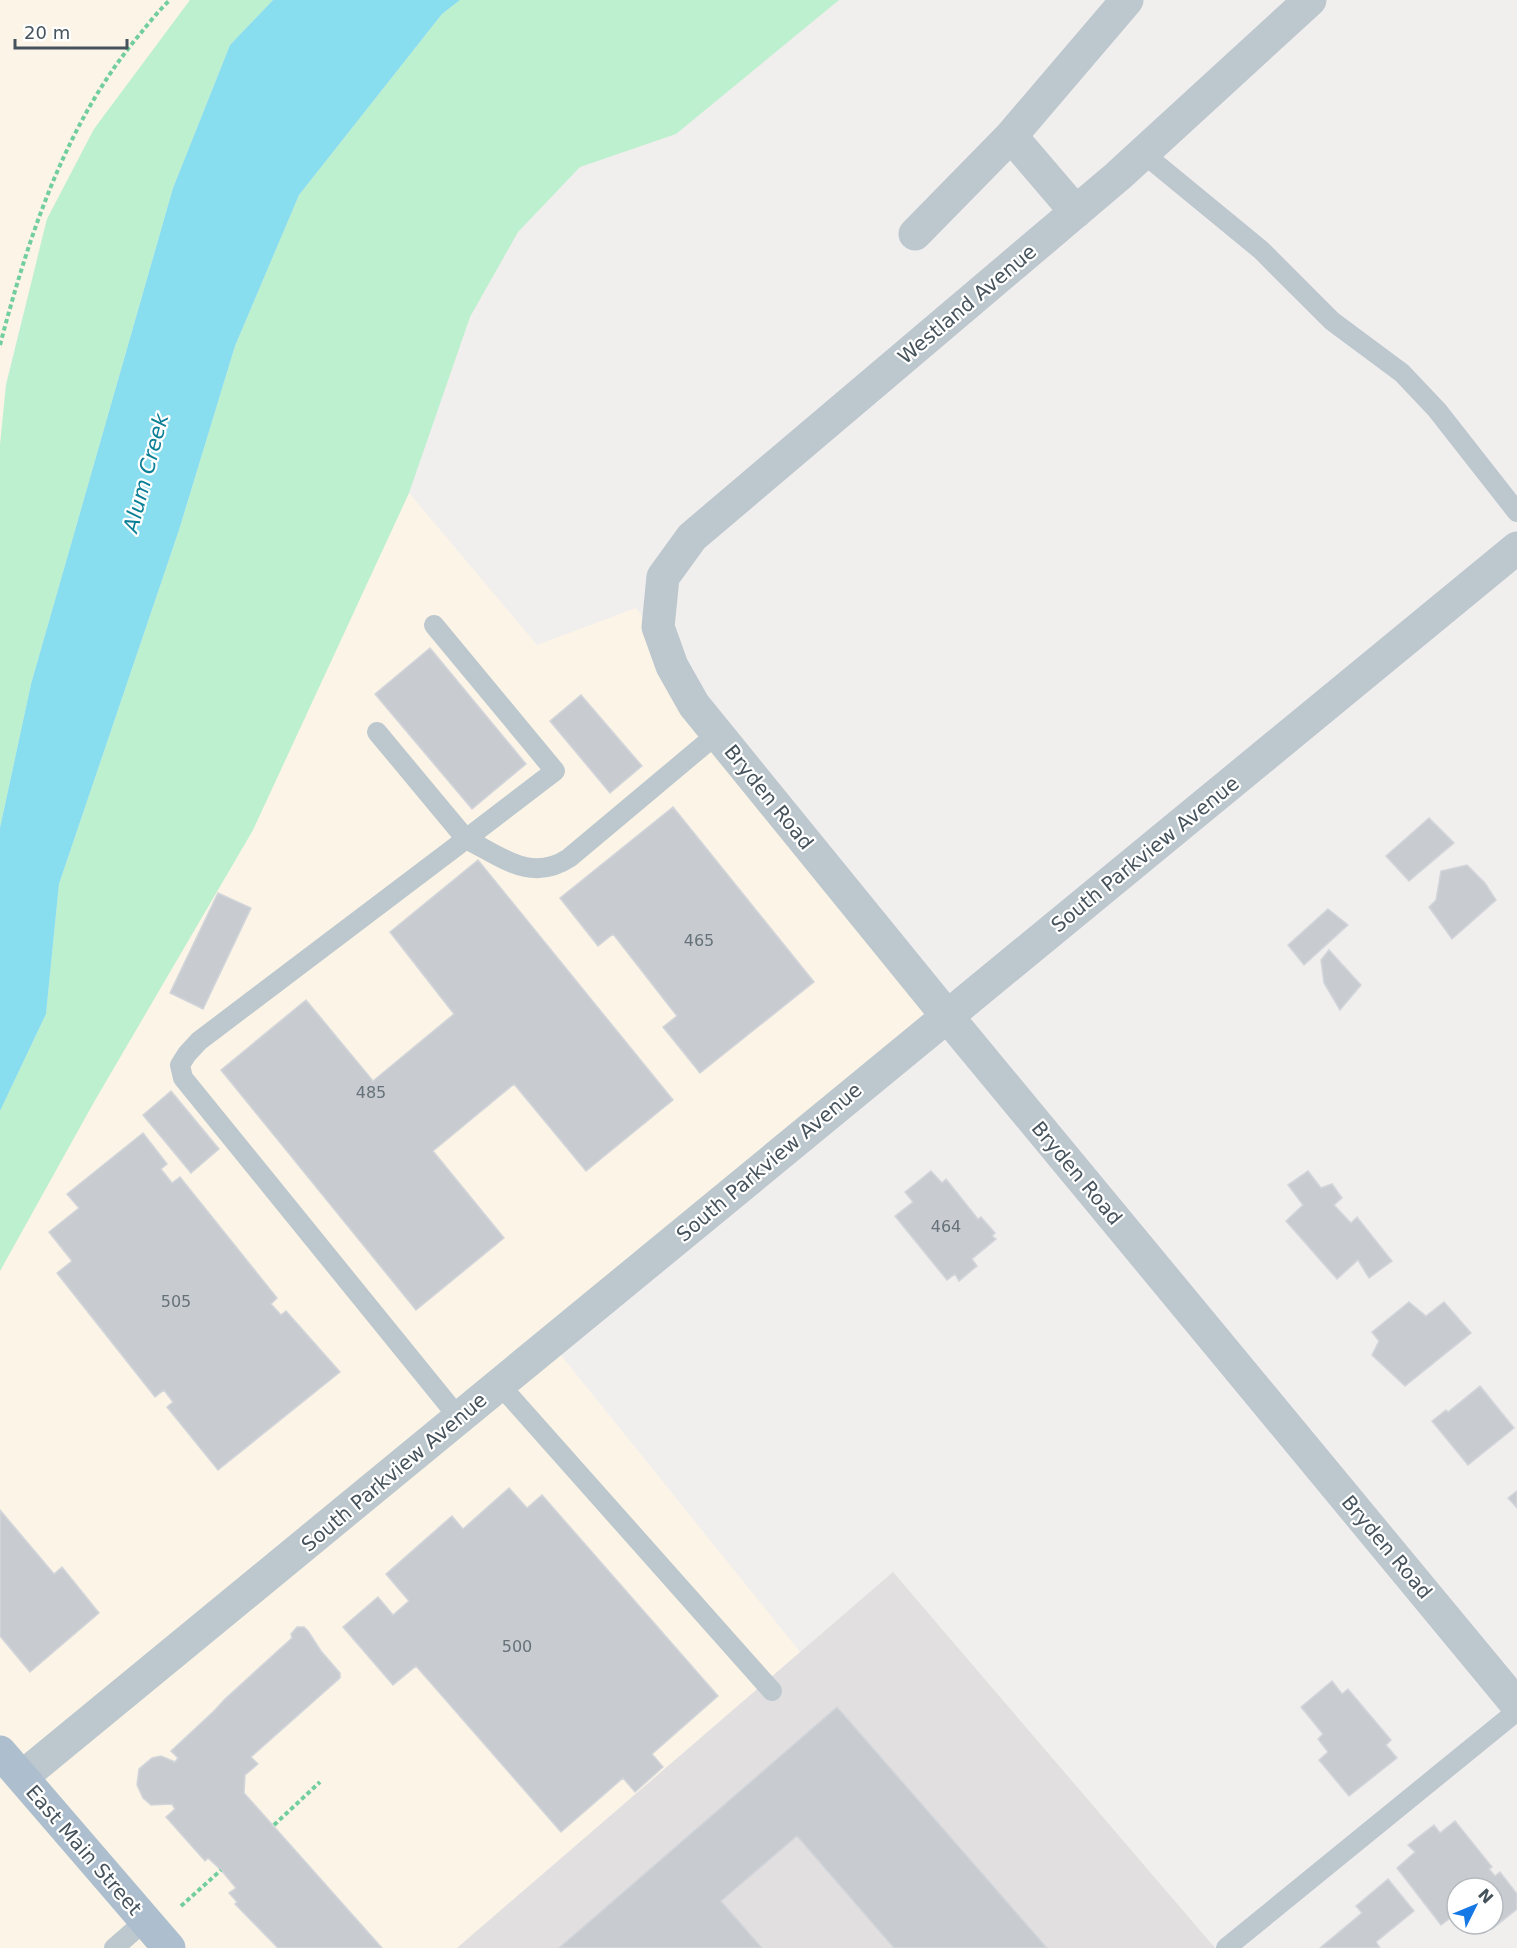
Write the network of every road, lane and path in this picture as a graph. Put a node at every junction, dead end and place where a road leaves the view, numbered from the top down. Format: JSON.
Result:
{"nodes":[{"id":1,"x":170,"y":0,"type":"edge"},
{"id":2,"x":1127,"y":0,"type":"edge"},
{"id":3,"x":1310,"y":0,"type":"edge"},
{"id":4,"x":1011,"y":136,"type":"junction"},
{"id":5,"x":1143,"y":153,"type":"junction"},
{"id":6,"x":1076,"y":212,"type":"junction"},
{"id":7,"x":915,"y":234,"type":"dead end"},
{"id":8,"x":0,"y":345,"type":"edge"},
{"id":9,"x":1517,"y":512,"type":"edge"},
{"id":10,"x":1517,"y":548,"type":"edge"},
{"id":11,"x":434,"y":625,"type":"dead end"},
{"id":12,"x":658,"y":627,"type":"joint"},
{"id":13,"x":377,"y":732,"type":"dead end"},
{"id":14,"x":717,"y":734,"type":"junction"},
{"id":15,"x":466,"y":839,"type":"junction"},
{"id":16,"x":947,"y":1016,"type":"junction"},
{"id":17,"x":500,"y":1385,"type":"junction"},
{"id":18,"x":459,"y":1418,"type":"junction"},
{"id":19,"x":772,"y":1691,"type":"dead end"},
{"id":20,"x":1517,"y":1705,"type":"edge"},
{"id":21,"x":1517,"y":1711,"type":"edge"},
{"id":22,"x":0,"y":1752,"type":"edge"},
{"id":23,"x":11,"y":1781,"type":"edge"},
{"id":24,"x":320,"y":1782,"type":"dead end"},
{"id":25,"x":274,"y":1825,"type":"dead end"},
{"id":26,"x":221,"y":1870,"type":"dead end"},
{"id":27,"x":156,"y":1933,"type":"edge"},
{"id":28,"x":114,"y":1948,"type":"edge"},
{"id":29,"x":1226,"y":1948,"type":"edge"}],
"edges":[{"from":1,"to":8,"type":"path"},
{"from":2,"to":4,"type":"street"},
{"from":3,"to":5,"type":"street","name":"Westland Avenue"},
{"from":4,"to":6,"type":"street"},
{"from":4,"to":7,"type":"street"},
{"from":5,"to":6,"type":"street","name":"Westland Avenue"},
{"from":5,"to":9,"type":"lane"},
{"from":6,"to":12,"type":"street","name":"Westland Avenue"},
{"from":10,"to":16,"type":"street","name":"South Parkview Avenue"},
{"from":11,"to":15,"type":"lane"},
{"from":12,"to":14,"type":"street","name":"Bryden Road"},
{"from":13,"to":15,"type":"lane"},
{"from":14,"to":15,"type":"lane"},
{"from":14,"to":16,"type":"street","name":"Bryden Road"},
{"from":15,"to":18,"type":"lane"},
{"from":16,"to":17,"type":"street","name":"South Parkview Avenue"},
{"from":16,"to":20,"type":"street","name":"Bryden Road"},
{"from":17,"to":18,"type":"street","name":"South Parkview Avenue"},
{"from":17,"to":19,"type":"lane"},
{"from":18,"to":23,"type":"street","name":"South Parkview Avenue"},
{"from":21,"to":29,"type":"lane"},
{"from":22,"to":23,"type":"main road","name":"East Main Street"},
{"from":23,"to":27,"type":"main road","name":"East Main Street"},
{"from":24,"to":25,"type":"path"},
{"from":26,"to":27,"type":"path"},
{"from":27,"to":28,"type":"lane"}]}
